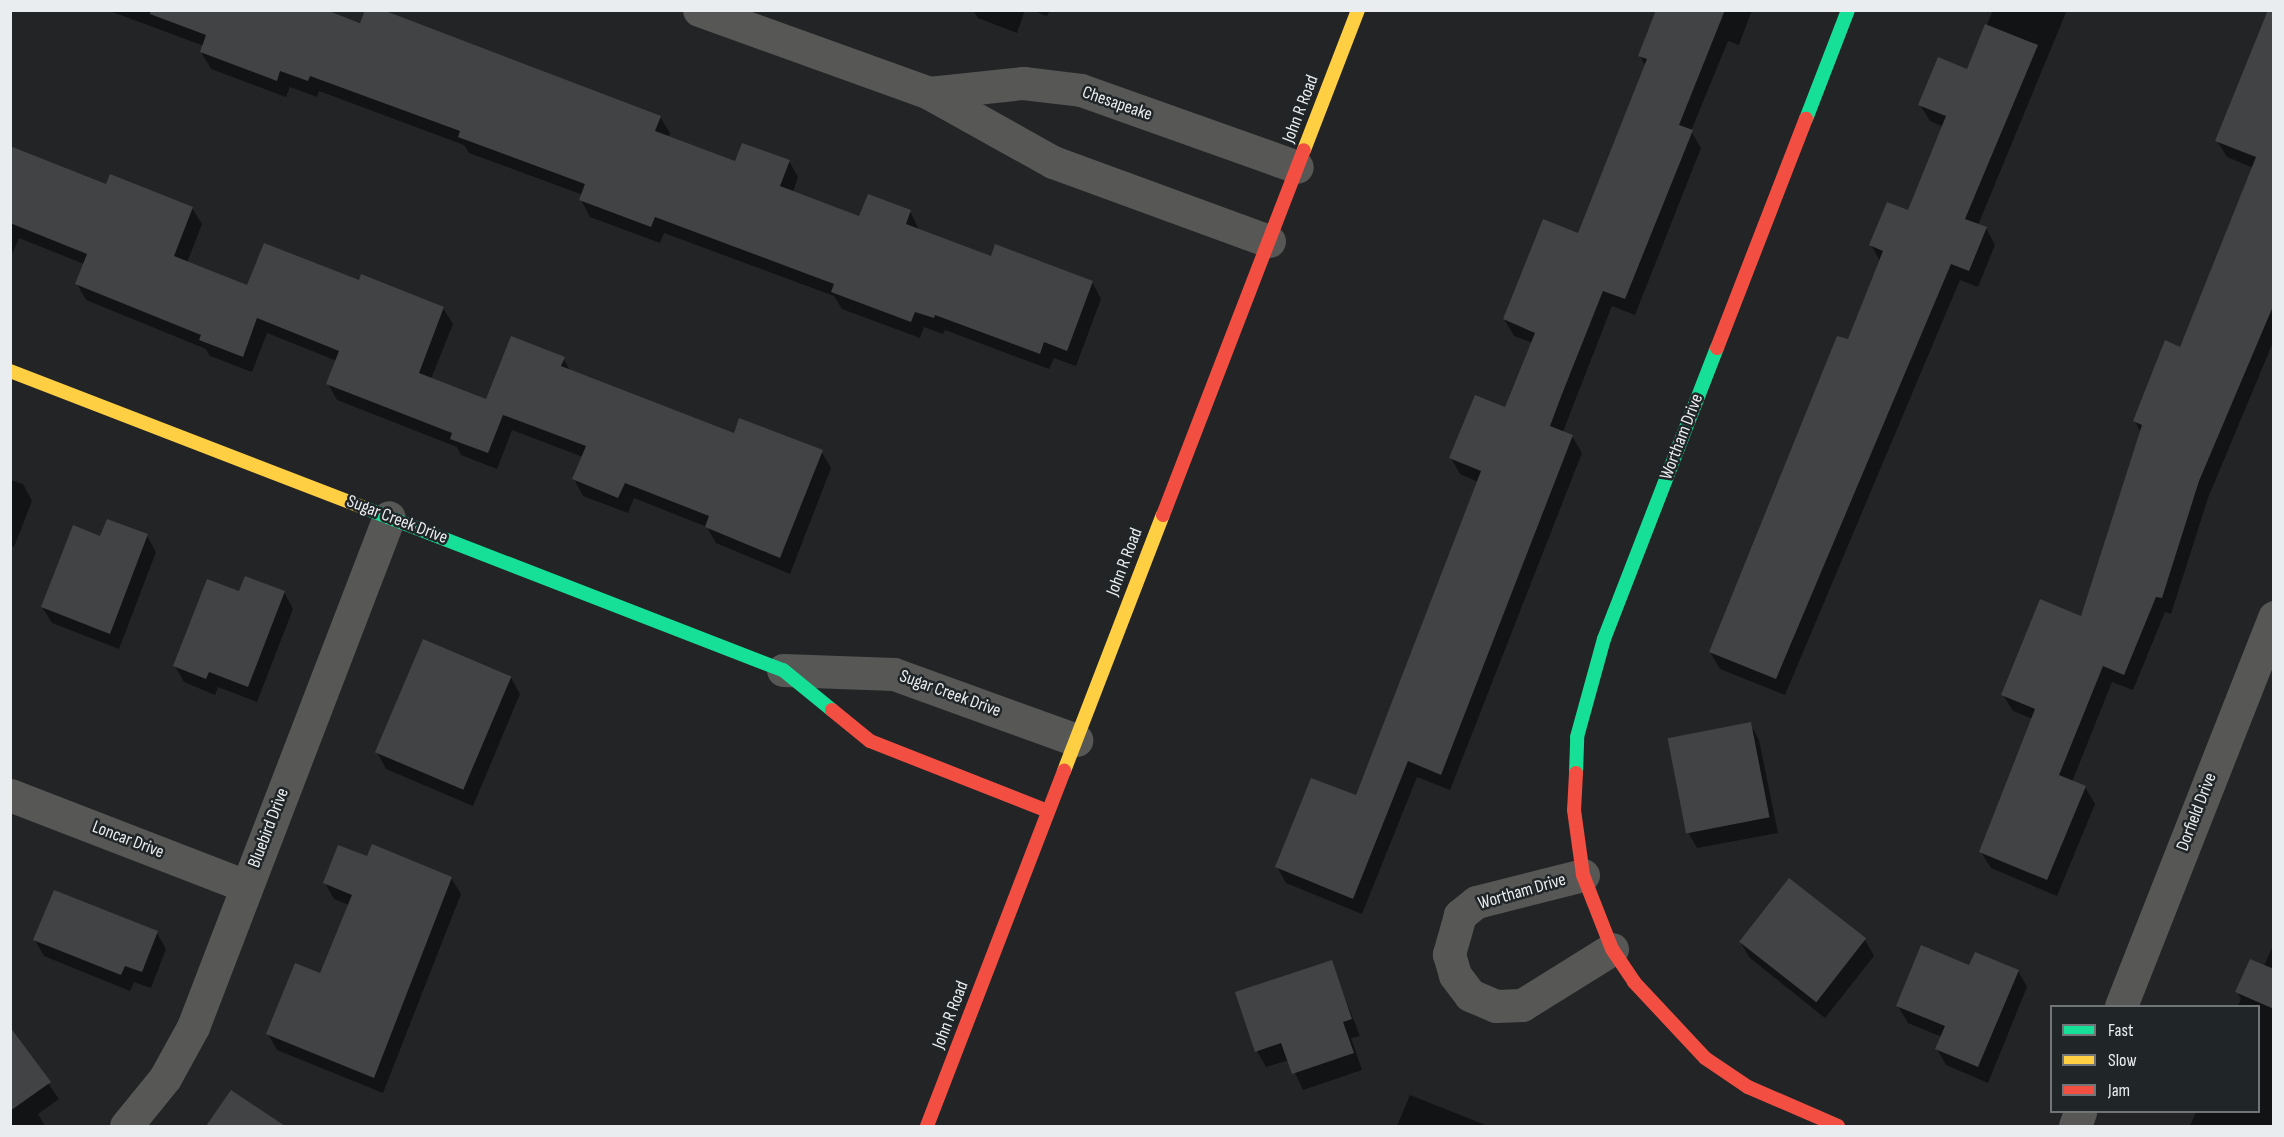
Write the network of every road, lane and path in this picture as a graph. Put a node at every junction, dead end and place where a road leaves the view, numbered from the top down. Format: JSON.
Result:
{"nodes":[{"id":1,"x":699,"y":10,"type":"edge"},
{"id":2,"x":1358,"y":10,"type":"edge"},
{"id":3,"x":1848,"y":10,"type":"edge"},
{"id":4,"x":929,"y":93,"type":"junction"},
{"id":5,"x":1298,"y":167,"type":"junction"},
{"id":6,"x":1269,"y":241,"type":"junction"},
{"id":7,"x":10,"y":371,"type":"edge"},
{"id":8,"x":389,"y":517,"type":"junction"},
{"id":9,"x":2274,"y":617,"type":"edge"},
{"id":10,"x":783,"y":670,"type":"junction"},
{"id":11,"x":1076,"y":740,"type":"junction"},
{"id":12,"x":10,"y":795,"type":"edge"},
{"id":13,"x":1048,"y":811,"type":"junction"},
{"id":14,"x":1583,"y":875,"type":"junction"},
{"id":15,"x":246,"y":886,"type":"junction"},
{"id":16,"x":1612,"y":949,"type":"junction"},
{"id":17,"x":2121,"y":1005,"type":"edge"},
{"id":18,"x":126,"y":1126,"type":"edge"},
{"id":19,"x":927,"y":1126,"type":"edge"},
{"id":20,"x":1838,"y":1126,"type":"edge"}],
"edges":[{"from":1,"to":4,"type":"street","name":"Chesapeake"},
{"from":2,"to":5,"type":"street","name":"John R Road"},
{"from":3,"to":14,"type":"street","name":"Wortham Drive"},
{"from":4,"to":5,"type":"street","name":"Chesapeake"},
{"from":4,"to":6,"type":"street","name":"Chesapeake"},
{"from":5,"to":6,"type":"street","name":"John R Road"},
{"from":6,"to":11,"type":"street","name":"John R Road"},
{"from":7,"to":8,"type":"street","name":"Sugar Creek Drive"},
{"from":8,"to":10,"type":"street","name":"Sugar Creek Drive"},
{"from":8,"to":15,"type":"street","name":"Bluebird Drive"},
{"from":9,"to":17,"type":"street","name":"Dorfield Drive"},
{"from":10,"to":11,"type":"street","name":"Sugar Creek Drive"},
{"from":10,"to":13,"type":"street","name":"Sugar Creek Drive"},
{"from":11,"to":13,"type":"street","name":"John R Road"},
{"from":12,"to":15,"type":"street","name":"Loncar Drive"},
{"from":13,"to":19,"type":"street","name":"John R Road"},
{"from":14,"to":16,"type":"street","name":"Wortham Drive"},
{"from":14,"to":16,"type":"street","name":"Wortham Drive"},
{"from":15,"to":18,"type":"street","name":"Bluebird Drive"},
{"from":16,"to":20,"type":"street","name":"Wortham Drive"}]}
